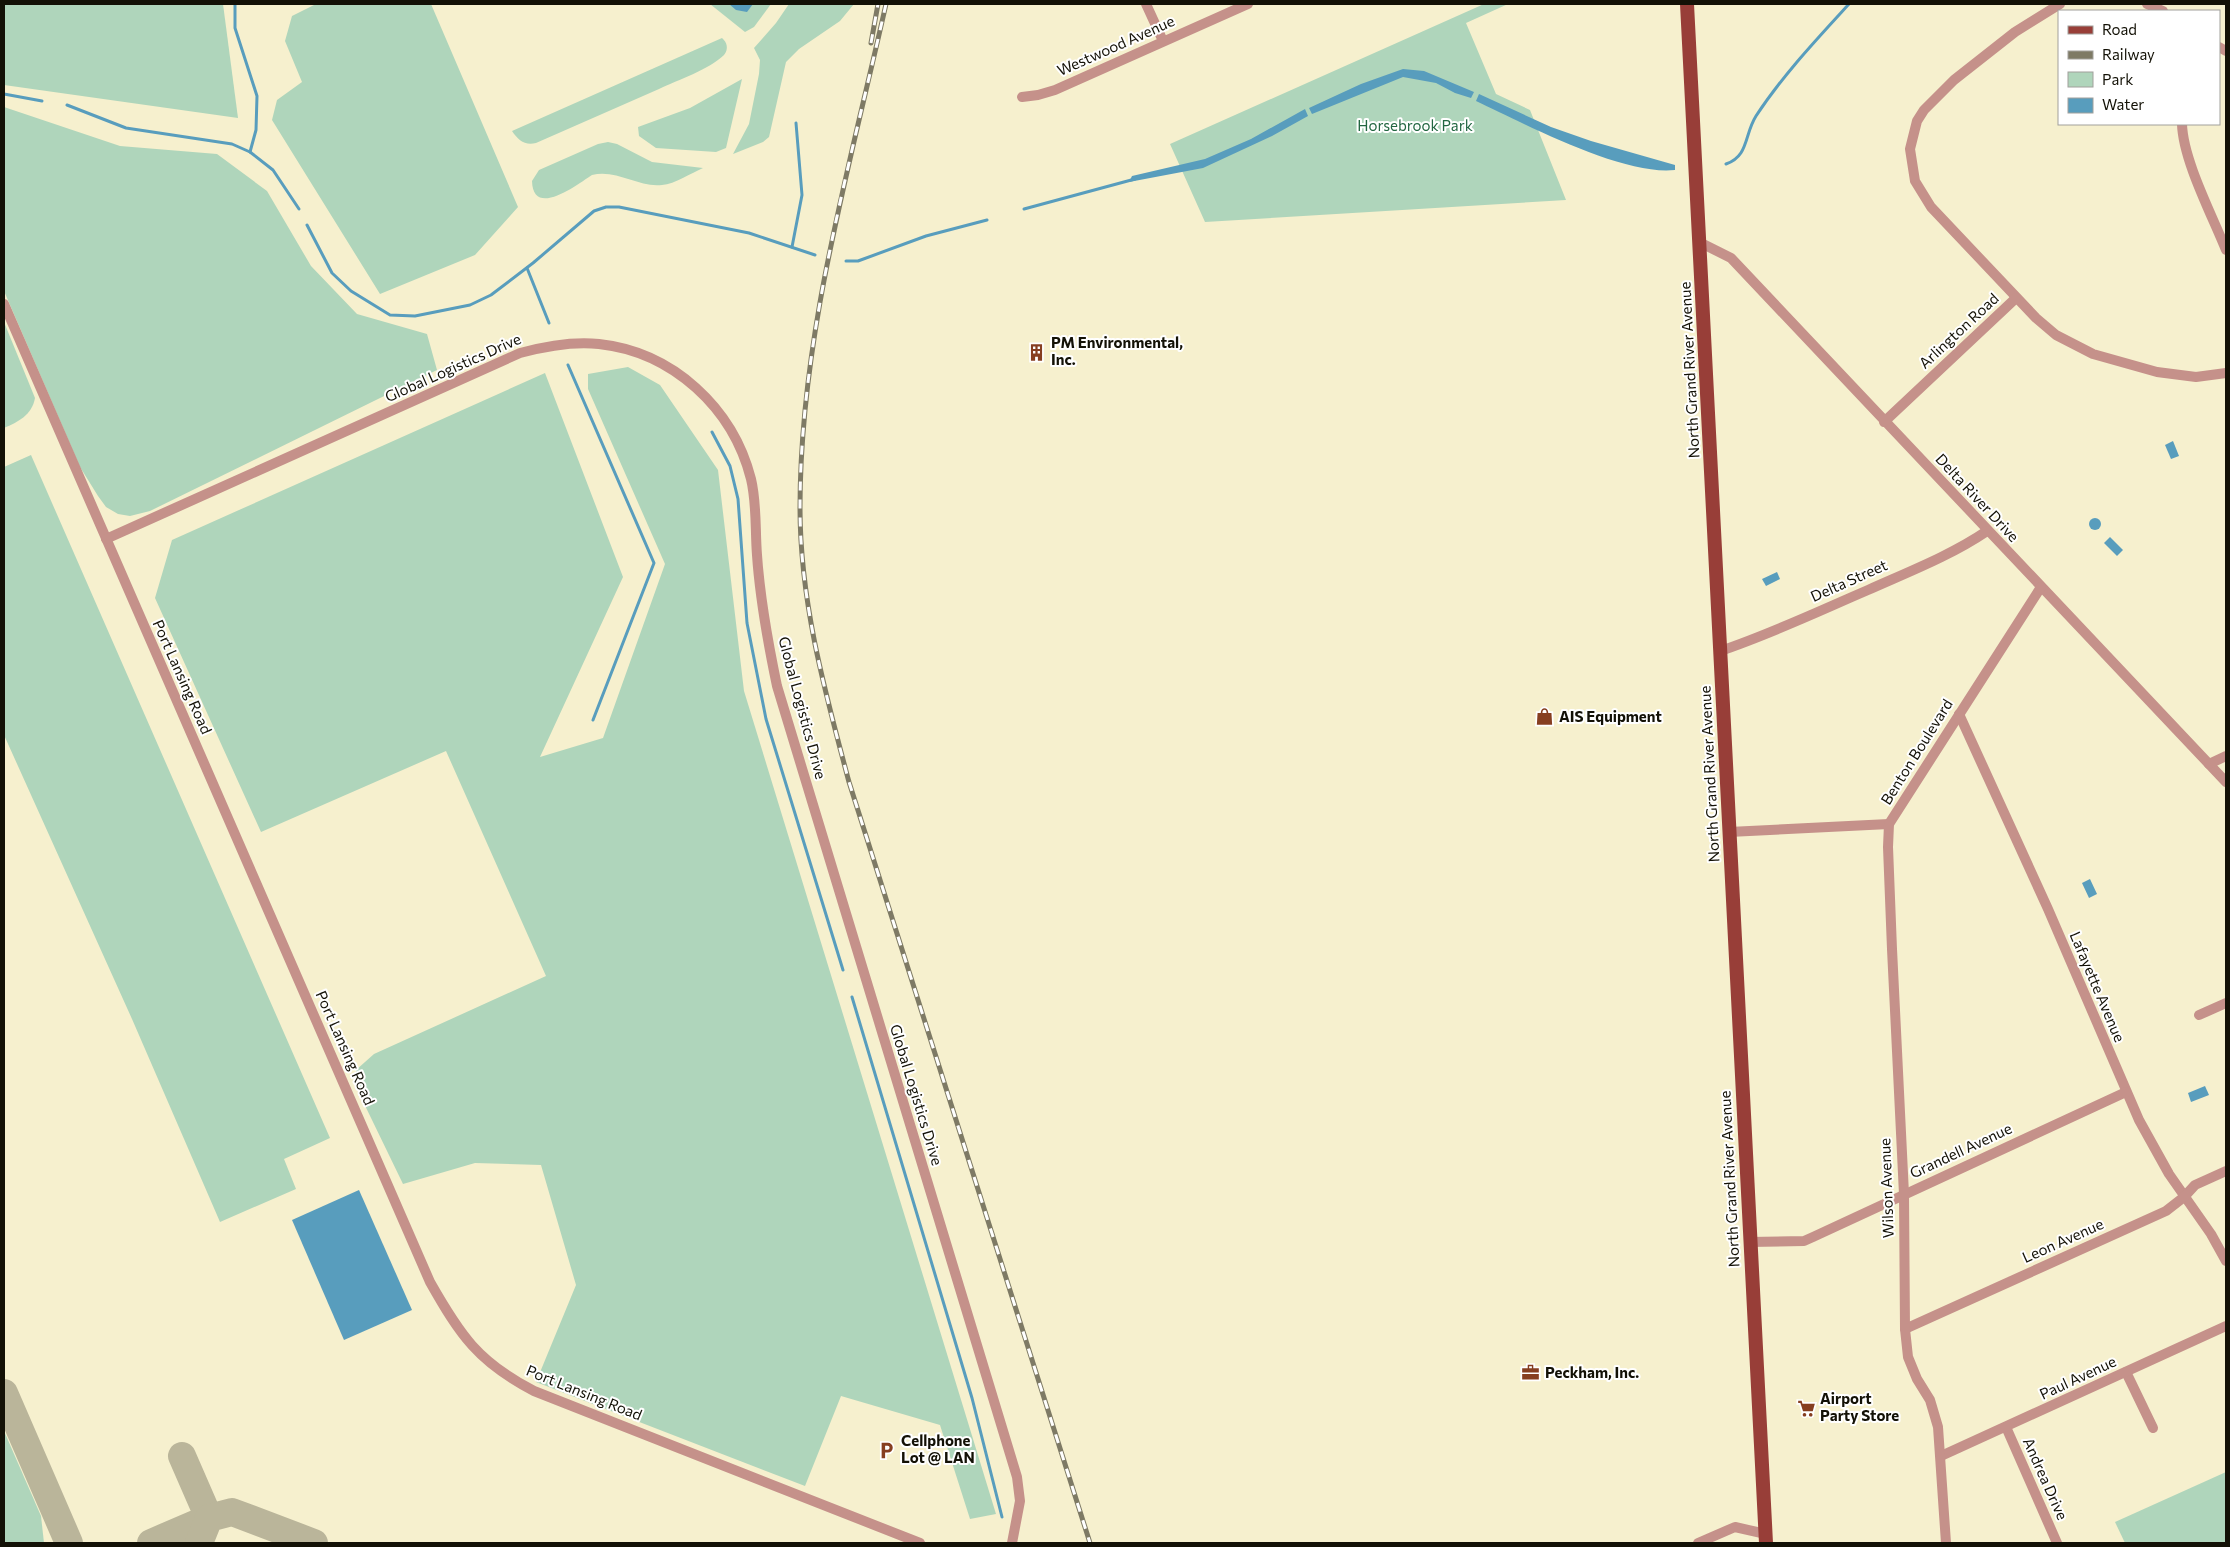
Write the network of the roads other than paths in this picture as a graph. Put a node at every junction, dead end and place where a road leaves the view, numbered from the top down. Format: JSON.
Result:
{"nodes":[{"id":1,"x":1146,"y":4,"type":"edge"},
{"id":2,"x":1248,"y":4,"type":"edge"},
{"id":3,"x":1687,"y":4,"type":"edge"},
{"id":4,"x":2060,"y":4,"type":"edge"},
{"id":5,"x":2147,"y":4,"type":"edge"},
{"id":6,"x":2161,"y":10,"type":"edge"},
{"id":7,"x":1163,"y":41,"type":"junction"},
{"id":8,"x":1022,"y":97,"type":"dead end"},
{"id":9,"x":2182,"y":125,"type":"edge"},
{"id":10,"x":1701,"y":243,"type":"junction"},
{"id":11,"x":2226,"y":250,"type":"edge"},
{"id":12,"x":2016,"y":298,"type":"junction"},
{"id":13,"x":4,"y":304,"type":"edge"},
{"id":14,"x":2226,"y":373,"type":"edge"},
{"id":15,"x":1884,"y":422,"type":"junction"},
{"id":16,"x":1986,"y":531,"type":"junction"},
{"id":17,"x":106,"y":539,"type":"junction"},
{"id":18,"x":2041,"y":588,"type":"junction"},
{"id":19,"x":1720,"y":651,"type":"junction"},
{"id":20,"x":1959,"y":714,"type":"junction"},
{"id":21,"x":2226,"y":756,"type":"edge"},
{"id":22,"x":2209,"y":764,"type":"junction"},
{"id":23,"x":2226,"y":782,"type":"edge"},
{"id":24,"x":1889,"y":824,"type":"junction"},
{"id":25,"x":1729,"y":832,"type":"junction"},
{"id":26,"x":2226,"y":1003,"type":"edge"},
{"id":27,"x":2199,"y":1015,"type":"dead end"},
{"id":28,"x":2126,"y":1092,"type":"junction"},
{"id":29,"x":2226,"y":1170,"type":"edge"},
{"id":30,"x":1904,"y":1194,"type":"junction"},
{"id":31,"x":2184,"y":1197,"type":"junction"},
{"id":32,"x":1750,"y":1242,"type":"junction"},
{"id":33,"x":2226,"y":1261,"type":"edge"},
{"id":34,"x":2226,"y":1326,"type":"edge"},
{"id":35,"x":1905,"y":1329,"type":"junction"},
{"id":36,"x":2126,"y":1372,"type":"junction"},
{"id":37,"x":2006,"y":1427,"type":"junction"},
{"id":38,"x":2153,"y":1428,"type":"dead end"},
{"id":39,"x":1941,"y":1456,"type":"junction"},
{"id":40,"x":1762,"y":1540,"type":"edge"},
{"id":41,"x":920,"y":1543,"type":"edge"},
{"id":42,"x":1012,"y":1543,"type":"edge"},
{"id":43,"x":1698,"y":1543,"type":"edge"},
{"id":44,"x":1946,"y":1543,"type":"edge"},
{"id":45,"x":2057,"y":1543,"type":"edge"}],
"edges":[{"from":1,"to":7,"type":"street"},
{"from":2,"to":7,"type":"street","name":"Westwood Avenue"},
{"from":3,"to":10,"type":"main road","name":"North Grand River Avenue"},
{"from":4,"to":12,"type":"street"},
{"from":5,"to":6,"type":"street"},
{"from":7,"to":8,"type":"street","name":"Westwood Avenue"},
{"from":9,"to":11,"type":"street"},
{"from":10,"to":15,"type":"street","name":"Delta River Drive"},
{"from":10,"to":19,"type":"main road","name":"North Grand River Avenue"},
{"from":12,"to":14,"type":"street","name":"Arlington Road"},
{"from":12,"to":15,"type":"street","name":"Arlington Road"},
{"from":13,"to":17,"type":"street","name":"Port Lansing Road"},
{"from":15,"to":16,"type":"street","name":"Delta River Drive"},
{"from":16,"to":18,"type":"street","name":"Delta River Drive"},
{"from":16,"to":19,"type":"street","name":"Delta Street"},
{"from":17,"to":41,"type":"street","name":"Port Lansing Road"},
{"from":17,"to":42,"type":"street","name":"Global Logistics Drive"},
{"from":18,"to":20,"type":"street","name":"Benton Boulevard"},
{"from":18,"to":22,"type":"street","name":"Delta River Drive"},
{"from":19,"to":25,"type":"main road","name":"North Grand River Avenue"},
{"from":20,"to":24,"type":"street","name":"Benton Boulevard"},
{"from":20,"to":28,"type":"street","name":"Lafayette Avenue"},
{"from":21,"to":22,"type":"street"},
{"from":22,"to":23,"type":"street","name":"Delta River Drive"},
{"from":24,"to":25,"type":"street","name":"Benton Boulevard"},
{"from":24,"to":30,"type":"street","name":"Wilson Avenue"},
{"from":25,"to":32,"type":"main road","name":"North Grand River Avenue"},
{"from":26,"to":27,"type":"street"},
{"from":28,"to":30,"type":"street","name":"Grandell Avenue"},
{"from":28,"to":31,"type":"street","name":"Lafayette Avenue"},
{"from":29,"to":31,"type":"street","name":"Leon Avenue"},
{"from":30,"to":32,"type":"street","name":"Grandell Avenue"},
{"from":30,"to":35,"type":"street","name":"Wilson Avenue"},
{"from":31,"to":33,"type":"street","name":"Lafayette Avenue"},
{"from":31,"to":35,"type":"street","name":"Leon Avenue"},
{"from":32,"to":40,"type":"main road","name":"North Grand River Avenue"},
{"from":34,"to":36,"type":"street","name":"Paul Avenue"},
{"from":35,"to":39,"type":"street","name":"Wilson Avenue"},
{"from":36,"to":37,"type":"street","name":"Paul Avenue"},
{"from":36,"to":38,"type":"street"},
{"from":37,"to":39,"type":"street","name":"Paul Avenue"},
{"from":37,"to":45,"type":"street","name":"Andrea Drive"},
{"from":39,"to":44,"type":"street","name":"Wilson Avenue"},
{"from":40,"to":43,"type":"street"}]}
